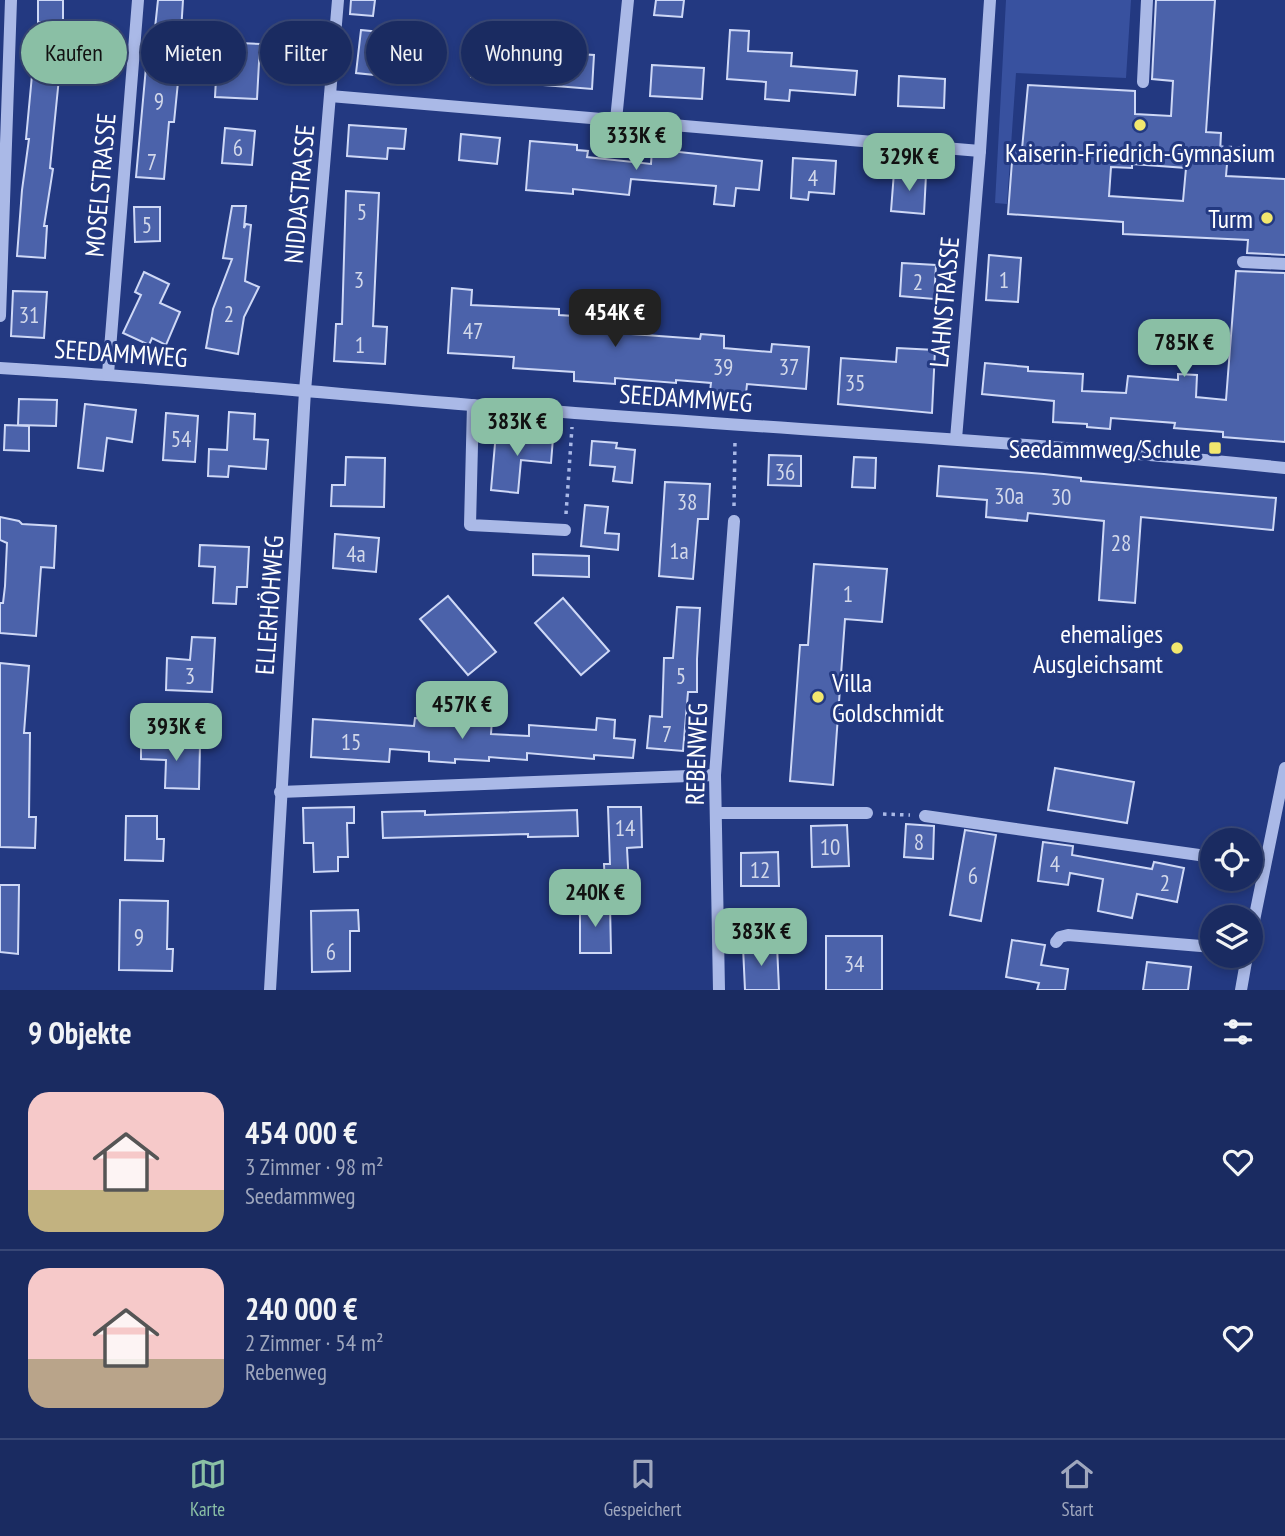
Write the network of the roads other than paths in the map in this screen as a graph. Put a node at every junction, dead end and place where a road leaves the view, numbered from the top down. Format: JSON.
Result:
{"nodes":[{"id":1,"x":11,"y":0,"type":"edge"},
{"id":2,"x":138,"y":0,"type":"edge"},
{"id":3,"x":338,"y":0,"type":"edge"},
{"id":4,"x":628,"y":0,"type":"edge"},
{"id":5,"x":990,"y":0,"type":"edge"},
{"id":6,"x":1147,"y":0,"type":"edge"},
{"id":7,"x":5,"y":34,"type":"edge"},
{"id":8,"x":1143,"y":82,"type":"dead end"},
{"id":9,"x":330,"y":96,"type":"junction"},
{"id":10,"x":616,"y":120,"type":"junction"},
{"id":11,"x":980,"y":151,"type":"junction"},
{"id":12,"x":1243,"y":262,"type":"dead end"},
{"id":13,"x":1285,"y":264,"type":"edge"},
{"id":14,"x":0,"y":316,"type":"edge"},
{"id":15,"x":0,"y":368,"type":"edge"},
{"id":16,"x":108,"y":374,"type":"junction"},
{"id":17,"x":305,"y":391,"type":"junction"},
{"id":18,"x":473,"y":405,"type":"junction"},
{"id":19,"x":956,"y":439,"type":"junction"},
{"id":20,"x":1285,"y":468,"type":"edge"},
{"id":21,"x":734,"y":521,"type":"road end"},
{"id":22,"x":565,"y":530,"type":"road end"},
{"id":23,"x":1285,"y":768,"type":"edge"},
{"id":24,"x":715,"y":775,"type":"junction"},
{"id":25,"x":280,"y":792,"type":"junction"},
{"id":26,"x":716,"y":813,"type":"junction"},
{"id":27,"x":867,"y":813,"type":"road end"},
{"id":28,"x":925,"y":816,"type":"road end"},
{"id":29,"x":1279,"y":828,"type":"edge"},
{"id":30,"x":1200,"y":855,"type":"edge"},
{"id":31,"x":1265,"y":864,"type":"joint"},
{"id":32,"x":1257,"y":905,"type":"edge"},
{"id":33,"x":1056,"y":942,"type":"dead end"},
{"id":34,"x":1200,"y":946,"type":"edge"},
{"id":35,"x":1245,"y":968,"type":"edge"},
{"id":36,"x":270,"y":990,"type":"edge"},
{"id":37,"x":719,"y":990,"type":"edge"},
{"id":38,"x":1241,"y":990,"type":"edge"}],
"edges":[{"from":1,"to":7,"type":"street"},
{"from":2,"to":16,"type":"street","name":"MOSELSTRASSE"},
{"from":3,"to":9,"type":"street","name":"NIDDASTRASSE"},
{"from":4,"to":10,"type":"street"},
{"from":5,"to":11,"type":"street","name":"LAHNSTRASSE"},
{"from":6,"to":8,"type":"street"},
{"from":7,"to":14,"type":"street"},
{"from":9,"to":10,"type":"street"},
{"from":9,"to":17,"type":"street","name":"NIDDASTRASSE"},
{"from":10,"to":11,"type":"street"},
{"from":11,"to":19,"type":"street","name":"LAHNSTRASSE"},
{"from":12,"to":13,"type":"street"},
{"from":15,"to":16,"type":"street","name":"SEEDAMMWEG"},
{"from":16,"to":17,"type":"street","name":"SEEDAMMWEG"},
{"from":17,"to":18,"type":"street","name":"SEEDAMMWEG"},
{"from":17,"to":25,"type":"street","name":"ELLERHÖHWEG"},
{"from":18,"to":19,"type":"street","name":"SEEDAMMWEG"},
{"from":18,"to":22,"type":"street"},
{"from":19,"to":20,"type":"street","name":"SEEDAMMWEG"},
{"from":21,"to":24,"type":"street","name":"REBENWEG"},
{"from":23,"to":29,"type":"street"},
{"from":24,"to":25,"type":"street"},
{"from":24,"to":26,"type":"street","name":"REBENWEG"},
{"from":25,"to":36,"type":"street","name":"ELLERHÖHWEG"},
{"from":26,"to":27,"type":"street"},
{"from":26,"to":37,"type":"street","name":"REBENWEG"},
{"from":28,"to":30,"type":"street"},
{"from":29,"to":31,"type":"street"},
{"from":31,"to":32,"type":"street"},
{"from":33,"to":34,"type":"street"},
{"from":35,"to":38,"type":"street"}]}
